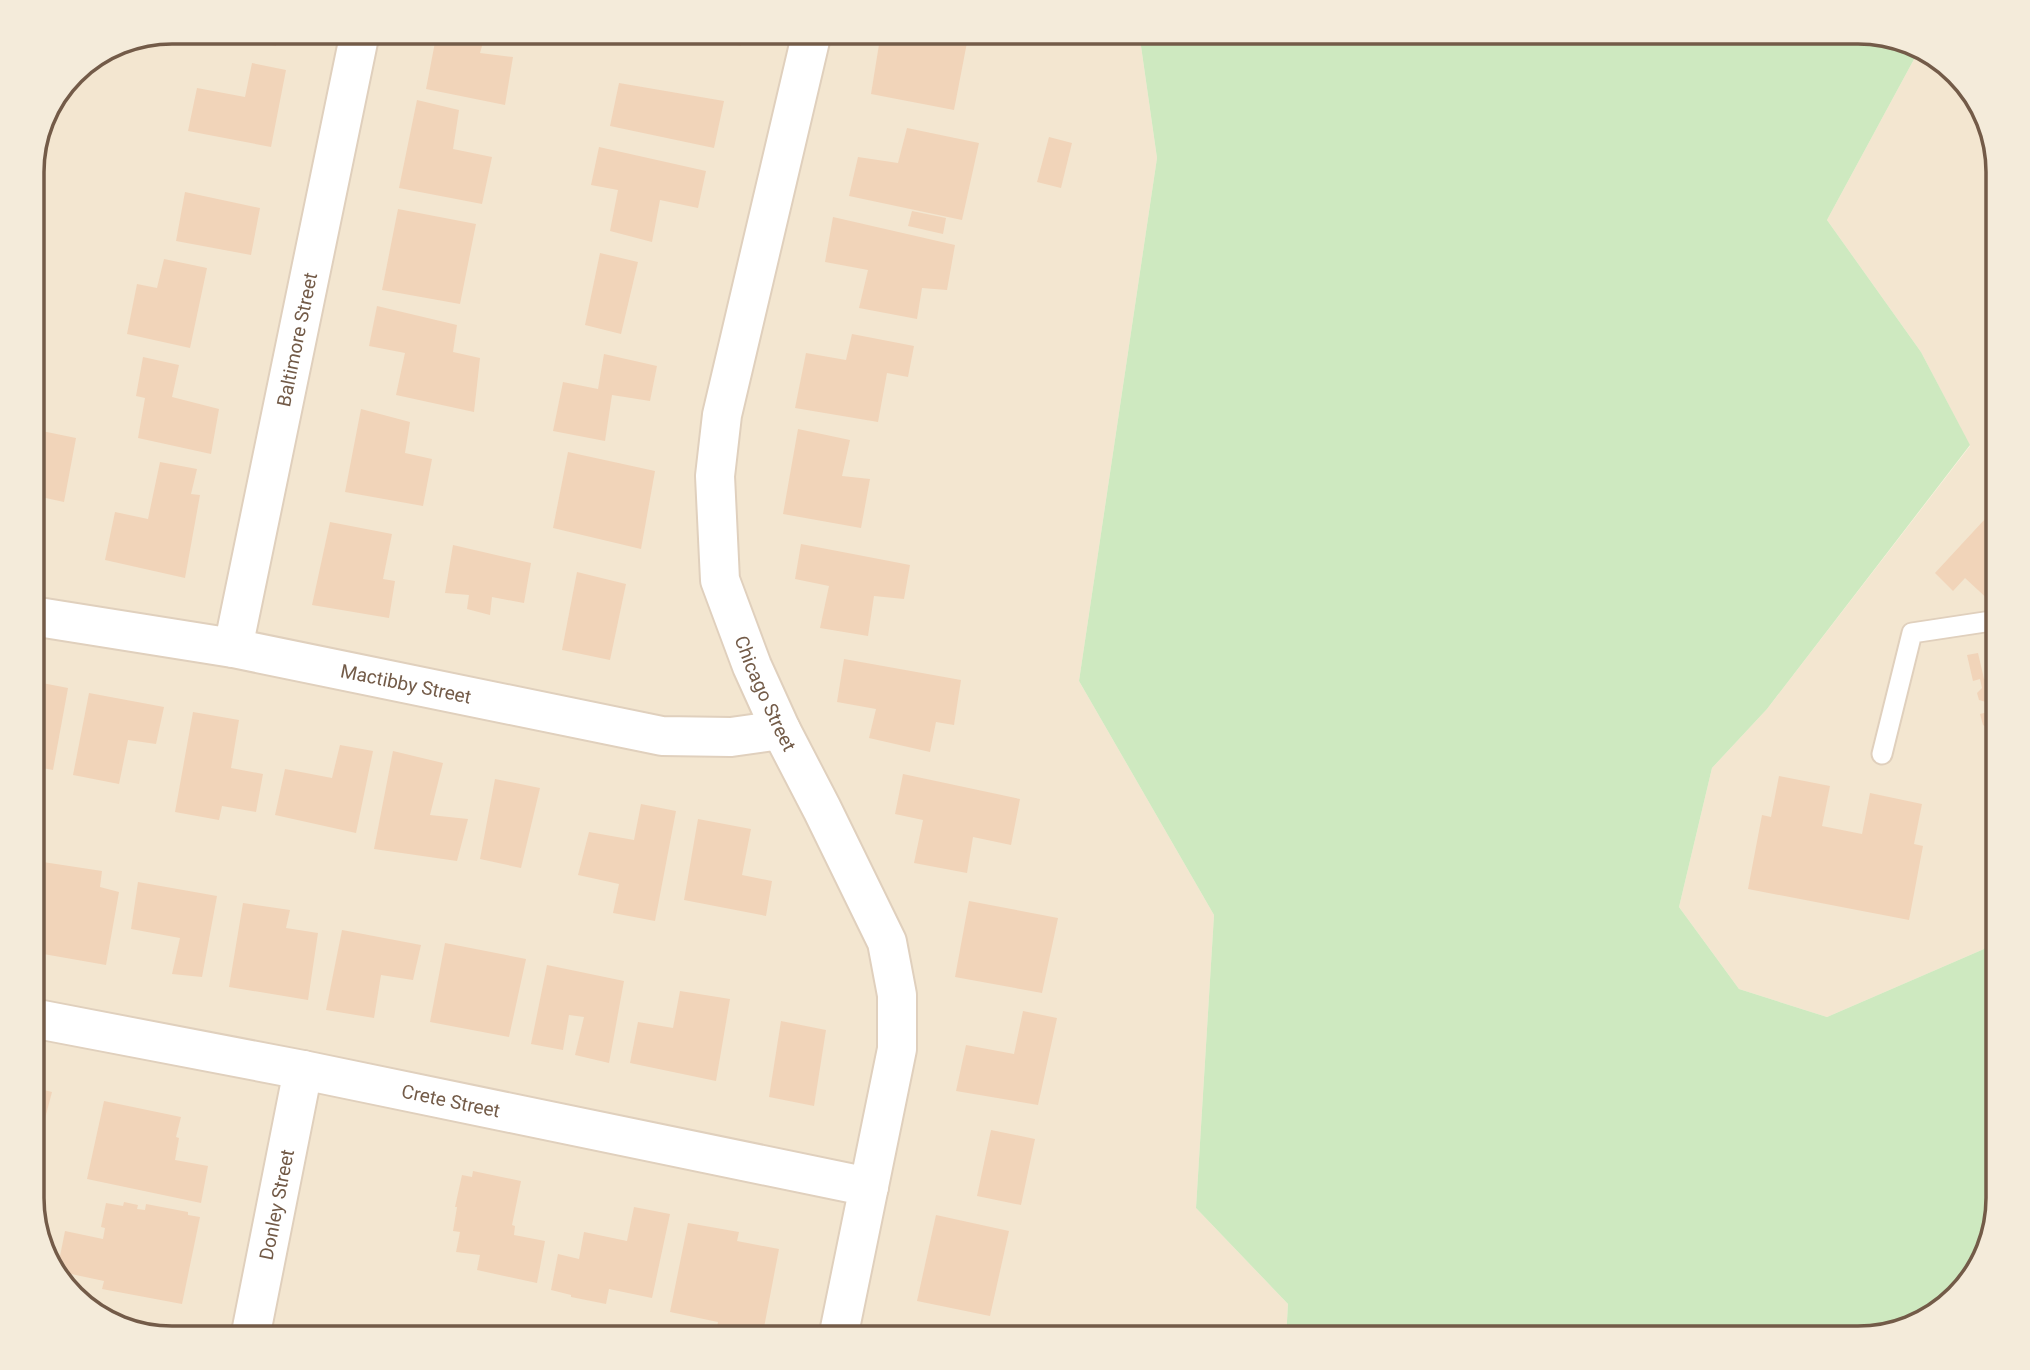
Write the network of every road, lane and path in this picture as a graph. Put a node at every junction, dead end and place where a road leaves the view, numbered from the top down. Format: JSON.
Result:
{"nodes":[{"id":1,"x":358,"y":44,"type":"edge"},
{"id":2,"x":809,"y":44,"type":"edge"},
{"id":3,"x":44,"y":618,"type":"edge"},
{"id":4,"x":1986,"y":622,"type":"edge"},
{"id":5,"x":233,"y":648,"type":"junction"},
{"id":6,"x":780,"y":730,"type":"junction"},
{"id":7,"x":1882,"y":754,"type":"dead end"},
{"id":8,"x":44,"y":1020,"type":"edge"},
{"id":9,"x":303,"y":1070,"type":"junction"},
{"id":10,"x":869,"y":1187,"type":"junction"},
{"id":11,"x":253,"y":1326,"type":"edge"},
{"id":12,"x":841,"y":1326,"type":"edge"}],
"edges":[{"from":1,"to":5,"type":"street","name":"Baltimore Street"},
{"from":2,"to":6,"type":"street","name":"Chicago Street"},
{"from":3,"to":5,"type":"street","name":"Mactibby Street"},
{"from":4,"to":7,"type":"lane"},
{"from":5,"to":6,"type":"street","name":"Mactibby Street"},
{"from":6,"to":10,"type":"street","name":"Chicago Street"},
{"from":8,"to":9,"type":"street","name":"Crete Street"},
{"from":9,"to":10,"type":"street","name":"Crete Street"},
{"from":9,"to":11,"type":"street","name":"Donley Street"},
{"from":10,"to":12,"type":"street","name":"Chicago Street"}]}
